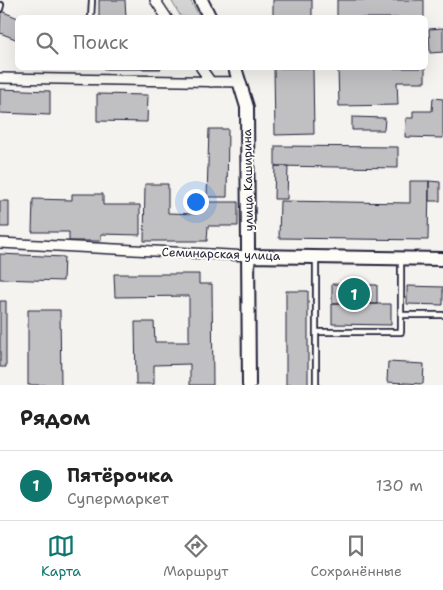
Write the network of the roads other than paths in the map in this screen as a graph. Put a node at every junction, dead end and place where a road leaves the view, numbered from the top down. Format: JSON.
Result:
{"nodes":[{"id":1,"x":92,"y":0,"type":"edge"},
{"id":2,"x":155,"y":0,"type":"edge"},
{"id":3,"x":201,"y":0,"type":"edge"},
{"id":4,"x":91,"y":15,"type":"edge"},
{"id":5,"x":165,"y":15,"type":"edge"},
{"id":6,"x":208,"y":15,"type":"edge"},
{"id":7,"x":202,"y":70,"type":"edge"},
{"id":8,"x":236,"y":70,"type":"edge"},
{"id":9,"x":0,"y":78,"type":"edge"},
{"id":10,"x":210,"y":82,"type":"junction"},
{"id":11,"x":241,"y":82,"type":"junction"},
{"id":12,"x":0,"y":243,"type":"edge"},
{"id":13,"x":249,"y":256,"type":"junction"},
{"id":14,"x":316,"y":257,"type":"junction"},
{"id":15,"x":401,"y":258,"type":"junction"},
{"id":16,"x":443,"y":259,"type":"edge"},
{"id":17,"x":401,"y":315,"type":"junction"},
{"id":18,"x":443,"y":315,"type":"edge"},
{"id":19,"x":316,"y":332,"type":"junction"},
{"id":20,"x":249,"y":385,"type":"edge"},
{"id":21,"x":316,"y":385,"type":"edge"}],
"edges":[{"from":1,"to":4,"type":"lane"},
{"from":2,"to":5,"type":"street"},
{"from":3,"to":6,"type":"main road"},
{"from":7,"to":10,"type":"street"},
{"from":8,"to":11,"type":"main road","name":"улица Каширина"},
{"from":9,"to":10,"type":"street"},
{"from":10,"to":11,"type":"street"},
{"from":11,"to":13,"type":"main road","name":"улица Каширина"},
{"from":12,"to":13,"type":"street","name":"Семинарская улица"},
{"from":13,"to":14,"type":"main road","name":"Семинарская улица"},
{"from":13,"to":20,"type":"main road","name":"улица Каширина"},
{"from":14,"to":15,"type":"main road","name":"Семинарская улица"},
{"from":14,"to":19,"type":"lane"},
{"from":15,"to":16,"type":"main road","name":"Семинарская улица"},
{"from":15,"to":17,"type":"lane"},
{"from":17,"to":18,"type":"lane"},
{"from":17,"to":19,"type":"lane"},
{"from":19,"to":21,"type":"lane"}]}
